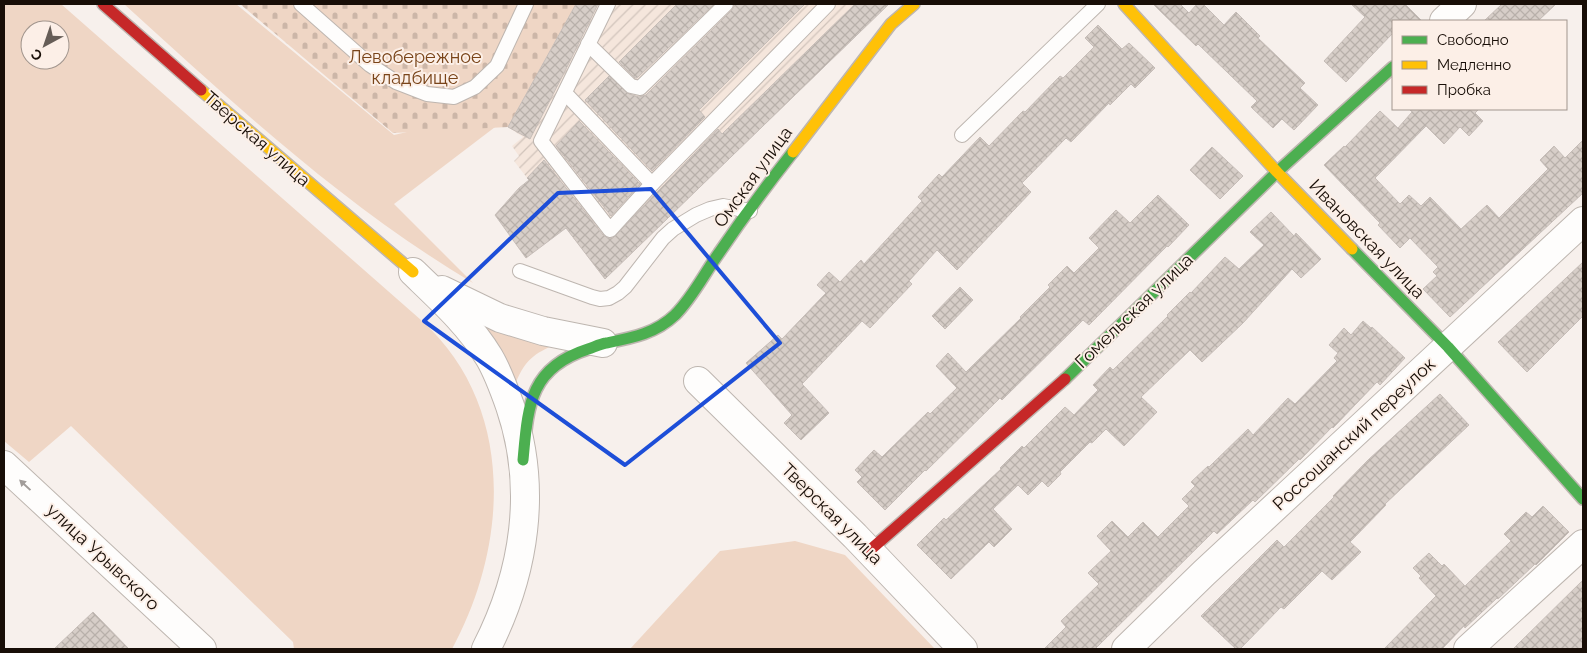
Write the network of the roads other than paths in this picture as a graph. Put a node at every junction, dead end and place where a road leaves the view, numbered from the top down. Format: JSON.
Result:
{"nodes":[{"id":1,"x":103,"y":4,"type":"edge"},
{"id":2,"x":301,"y":4,"type":"edge"},
{"id":3,"x":526,"y":4,"type":"edge"},
{"id":4,"x":608,"y":4,"type":"edge"},
{"id":5,"x":726,"y":4,"type":"edge"},
{"id":6,"x":828,"y":4,"type":"edge"},
{"id":7,"x":914,"y":4,"type":"edge"},
{"id":8,"x":1098,"y":4,"type":"edge"},
{"id":9,"x":1124,"y":4,"type":"edge"},
{"id":10,"x":1462,"y":4,"type":"edge"},
{"id":11,"x":1445,"y":20,"type":"edge"},
{"id":12,"x":588,"y":44,"type":"junction"},
{"id":13,"x":1392,"y":68,"type":"edge"},
{"id":14,"x":565,"y":92,"type":"junction"},
{"id":15,"x":962,"y":135,"type":"dead end"},
{"id":16,"x":1277,"y":172,"type":"junction"},
{"id":17,"x":652,"y":184,"type":"junction"},
{"id":18,"x":750,"y":211,"type":"junction"},
{"id":19,"x":1583,"y":221,"type":"edge"},
{"id":20,"x":520,"y":271,"type":"dead end"},
{"id":21,"x":413,"y":272,"type":"junction"},
{"id":22,"x":603,"y":344,"type":"junction"},
{"id":23,"x":1448,"y":347,"type":"junction"},
{"id":24,"x":698,"y":382,"type":"dead end"},
{"id":25,"x":523,"y":460,"type":"junction"},
{"id":26,"x":4,"y":464,"type":"edge"},
{"id":27,"x":1583,"y":499,"type":"edge"},
{"id":28,"x":1583,"y":544,"type":"edge"},
{"id":29,"x":869,"y":551,"type":"junction"},
{"id":30,"x":202,"y":649,"type":"edge"},
{"id":31,"x":486,"y":649,"type":"edge"},
{"id":32,"x":963,"y":649,"type":"edge"},
{"id":33,"x":1126,"y":649,"type":"edge"},
{"id":34,"x":1468,"y":649,"type":"edge"}],
"edges":[{"from":1,"to":21,"type":"street","name":"Тверская улица"},
{"from":2,"to":3,"type":"lane"},
{"from":4,"to":12,"type":"lane"},
{"from":5,"to":12,"type":"lane"},
{"from":6,"to":17,"type":"lane"},
{"from":7,"to":18,"type":"street","name":"Омская улица"},
{"from":8,"to":15,"type":"lane"},
{"from":9,"to":16,"type":"street","name":"Ивановская улица"},
{"from":10,"to":11,"type":"street"},
{"from":12,"to":14,"type":"lane"},
{"from":13,"to":16,"type":"street","name":"Гомельская улица"},
{"from":14,"to":17,"type":"lane"},
{"from":14,"to":17,"type":"lane"},
{"from":16,"to":23,"type":"street","name":"Ивановская улица"},
{"from":16,"to":29,"type":"street","name":"Гомельская улица"},
{"from":18,"to":20,"type":"lane"},
{"from":18,"to":22,"type":"street","name":"Омская улица"},
{"from":19,"to":23,"type":"street","name":"Россошанский переулок"},
{"from":21,"to":22,"type":"street"},
{"from":21,"to":25,"type":"street"},
{"from":22,"to":25,"type":"street","name":"Омская улица"},
{"from":23,"to":27,"type":"street","name":"Ивановская улица"},
{"from":23,"to":33,"type":"street","name":"Россошанский переулок"},
{"from":24,"to":29,"type":"street","name":"Тверская улица"},
{"from":25,"to":31,"type":"street"},
{"from":30,"to":26,"type":"street","name":"улица Урывского","one_way":true},
{"from":28,"to":34,"type":"street"},
{"from":29,"to":32,"type":"street","name":"Тверская улица"}]}
